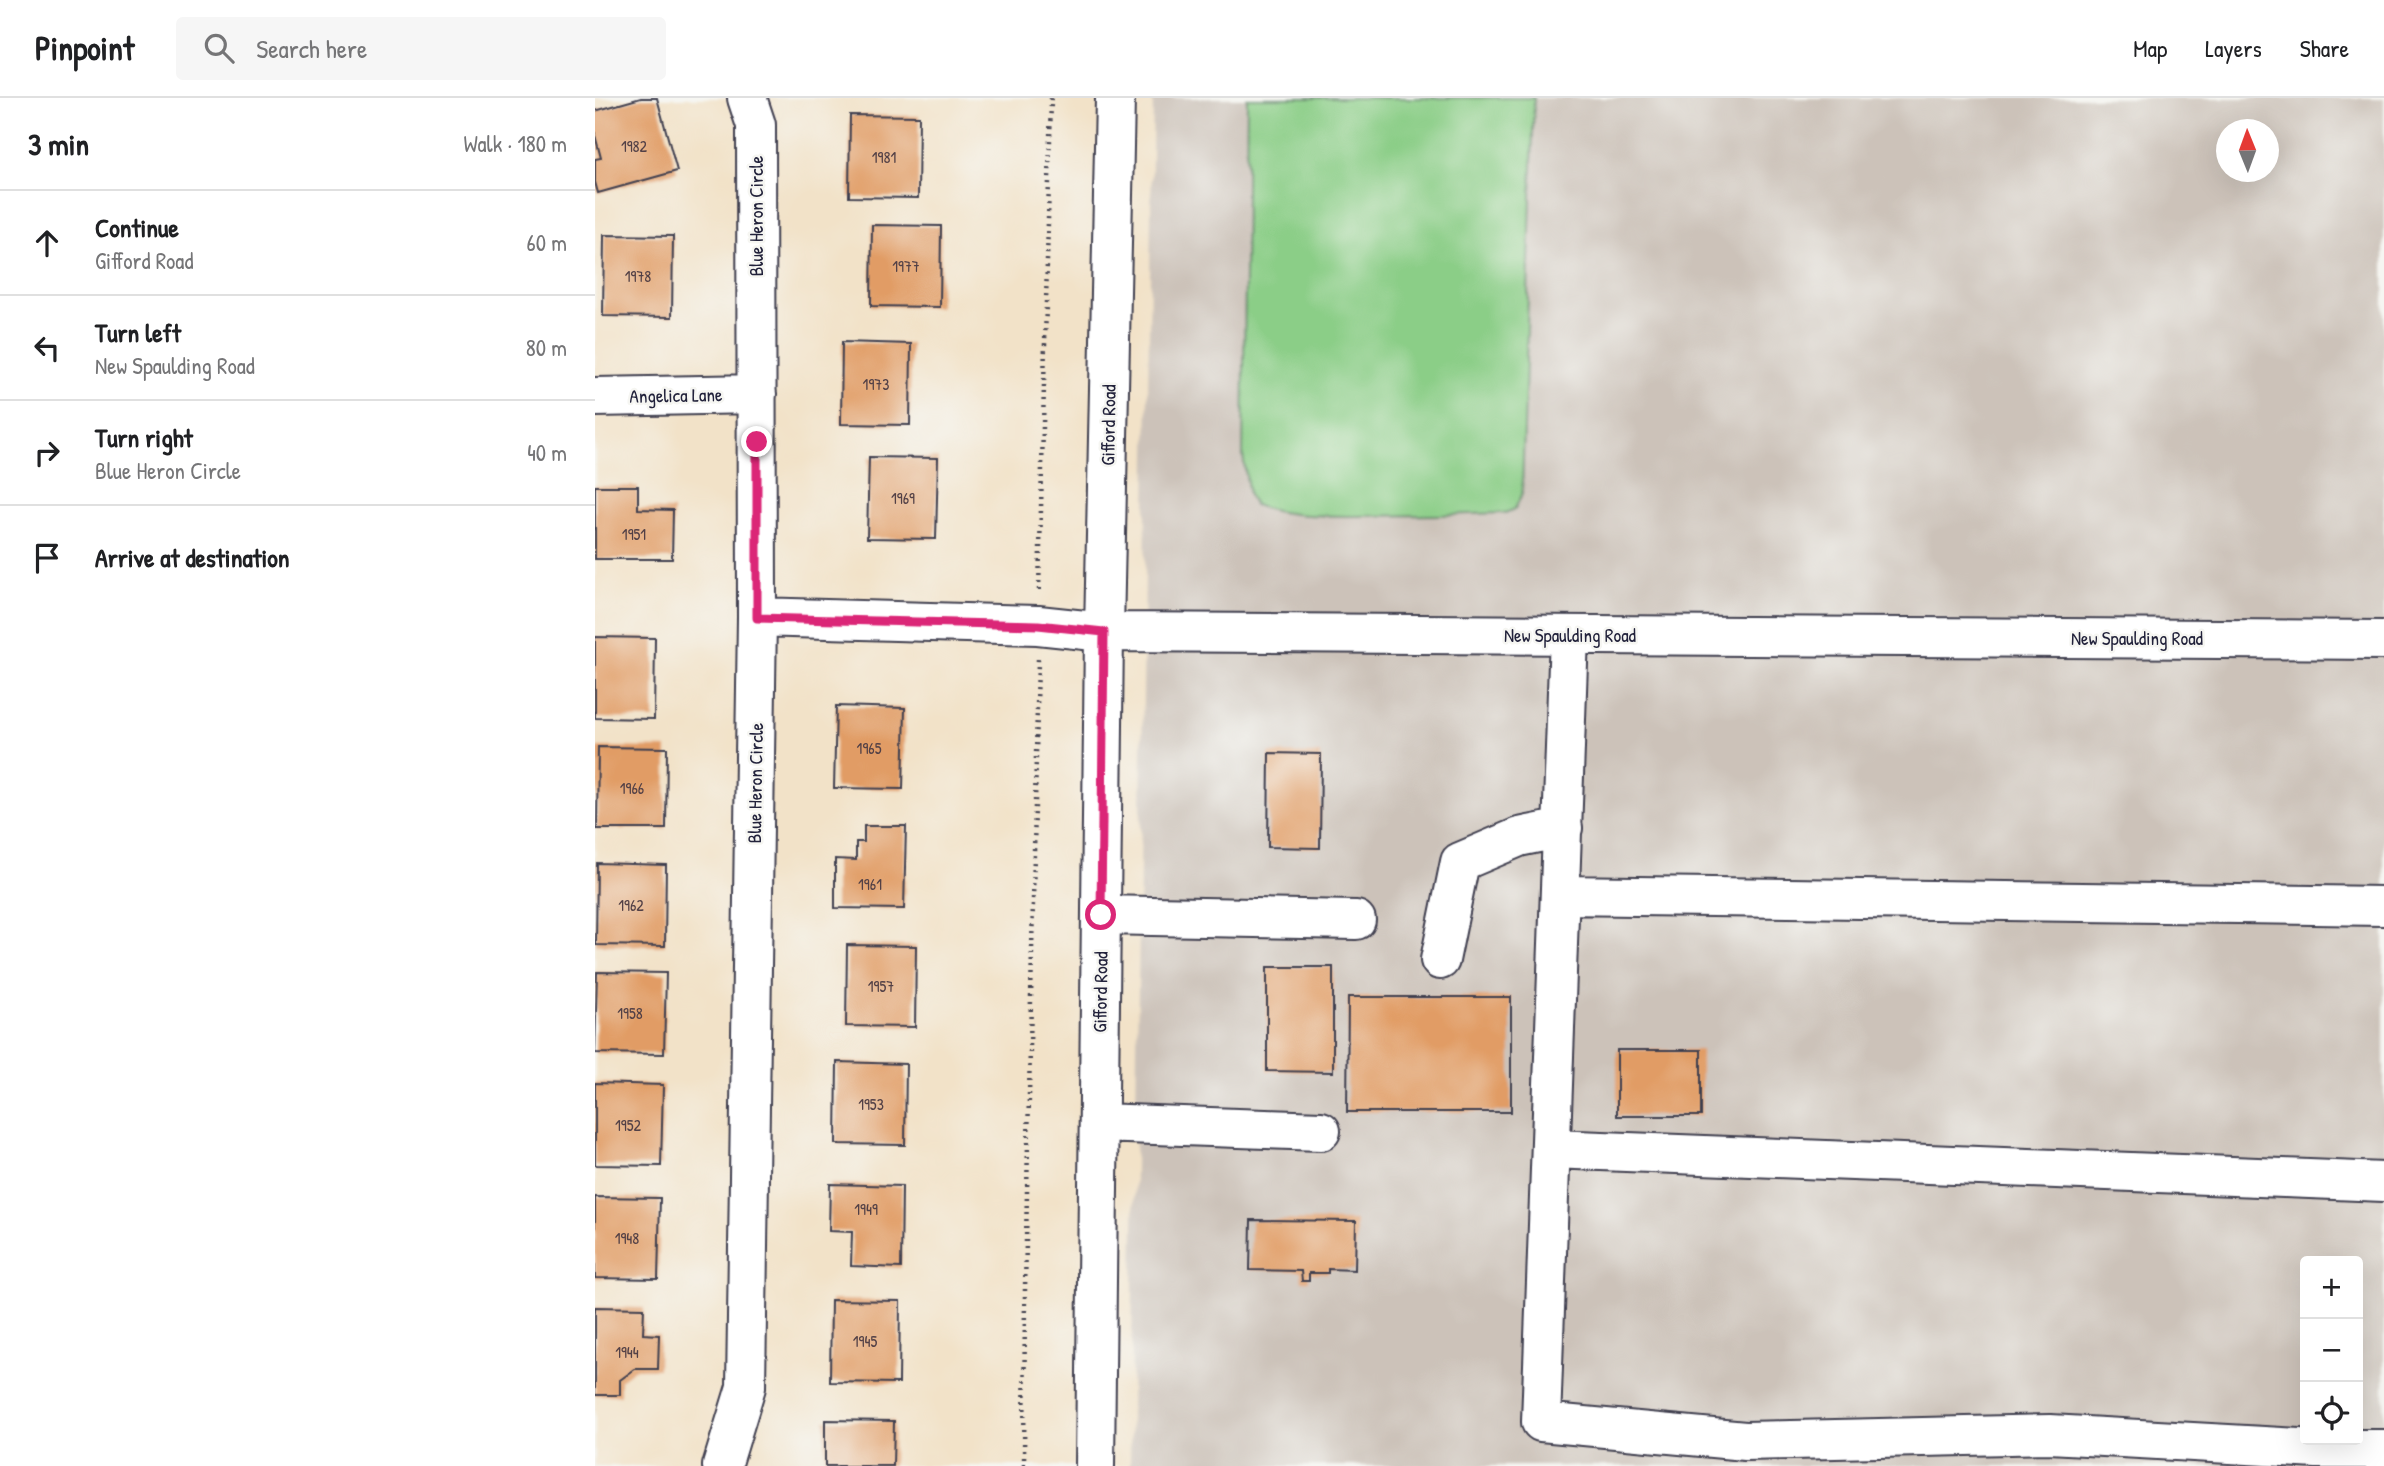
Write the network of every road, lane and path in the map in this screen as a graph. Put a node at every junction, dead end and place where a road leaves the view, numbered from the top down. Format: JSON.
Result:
{"nodes":[{"id":1,"x":747,"y":98,"type":"edge"},
{"id":2,"x":1051,"y":98,"type":"edge"},
{"id":3,"x":1115,"y":98,"type":"edge"},
{"id":4,"x":757,"y":394,"type":"junction"},
{"id":5,"x":595,"y":397,"type":"edge"},
{"id":6,"x":757,"y":618,"type":"junction"},
{"id":7,"x":1038,"y":625,"type":"junction"},
{"id":8,"x":1104,"y":632,"type":"junction"},
{"id":9,"x":1569,"y":635,"type":"junction"},
{"id":10,"x":2384,"y":639,"type":"edge"},
{"id":11,"x":1563,"y":828,"type":"junction"},
{"id":12,"x":1561,"y":895,"type":"junction"},
{"id":13,"x":2384,"y":906,"type":"edge"},
{"id":14,"x":1101,"y":915,"type":"junction"},
{"id":15,"x":1356,"y":919,"type":"dead end"},
{"id":16,"x":1440,"y":960,"type":"dead end"},
{"id":17,"x":1098,"y":1123,"type":"junction"},
{"id":18,"x":1321,"y":1131,"type":"dead end"},
{"id":19,"x":1551,"y":1149,"type":"junction"},
{"id":20,"x":2384,"y":1182,"type":"edge"},
{"id":21,"x":2384,"y":1449,"type":"edge"},
{"id":22,"x":722,"y":1466,"type":"edge"},
{"id":23,"x":1024,"y":1466,"type":"edge"},
{"id":24,"x":1095,"y":1466,"type":"edge"}],
"edges":[{"from":1,"to":4,"type":"street","name":"Blue Heron Circle"},
{"from":2,"to":7,"type":"path"},
{"from":3,"to":8,"type":"street","name":"Gifford Road"},
{"from":4,"to":5,"type":"street","name":"Angelica Lane"},
{"from":4,"to":6,"type":"street","name":"Blue Heron Circle"},
{"from":6,"to":7,"type":"street","name":"New Spaulding Road"},
{"from":6,"to":22,"type":"street","name":"Blue Heron Circle"},
{"from":7,"to":8,"type":"street","name":"New Spaulding Road"},
{"from":7,"to":23,"type":"path"},
{"from":8,"to":9,"type":"street","name":"New Spaulding Road"},
{"from":8,"to":14,"type":"street","name":"Gifford Road"},
{"from":9,"to":10,"type":"street","name":"New Spaulding Road"},
{"from":9,"to":11,"type":"street"},
{"from":11,"to":12,"type":"street"},
{"from":11,"to":16,"type":"street"},
{"from":12,"to":13,"type":"street"},
{"from":12,"to":19,"type":"street"},
{"from":14,"to":15,"type":"street"},
{"from":14,"to":17,"type":"street","name":"Gifford Road"},
{"from":17,"to":18,"type":"street"},
{"from":17,"to":24,"type":"street","name":"Gifford Road"},
{"from":19,"to":20,"type":"street"},
{"from":19,"to":21,"type":"street"}]}
